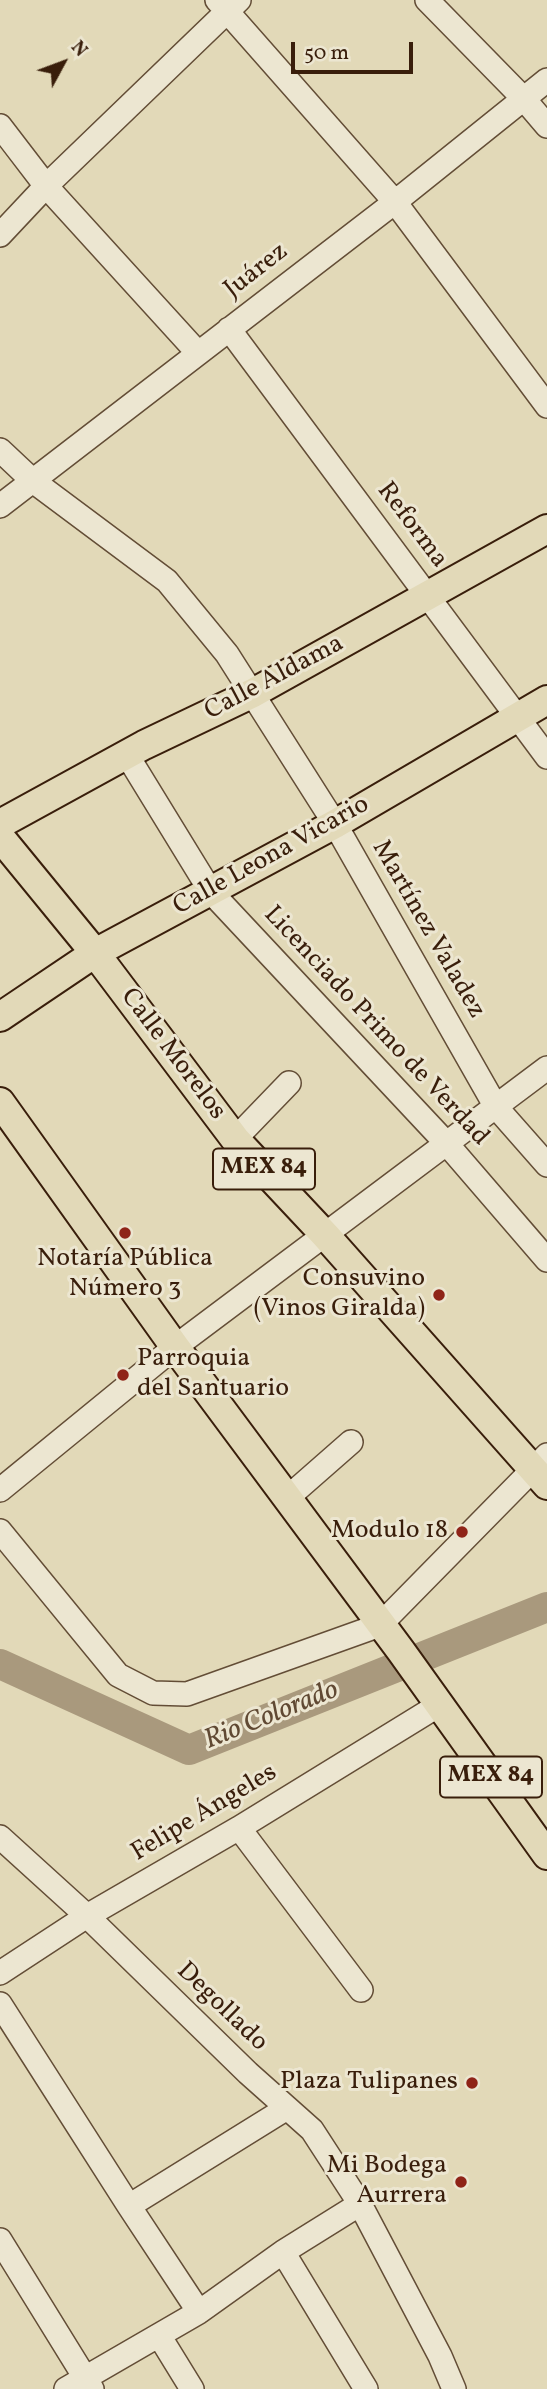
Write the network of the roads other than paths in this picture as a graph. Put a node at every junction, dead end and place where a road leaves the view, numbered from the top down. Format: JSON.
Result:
{"nodes":[{"id":1,"x":432,"y":2,"type":"edge"},
{"id":2,"x":228,"y":4,"type":"edge"},
{"id":3,"x":547,"y":80,"type":"edge"},
{"id":4,"x":524,"y":99,"type":"junction"},
{"id":5,"x":0,"y":126,"type":"edge"},
{"id":6,"x":547,"y":126,"type":"edge"},
{"id":7,"x":46,"y":186,"type":"junction"},
{"id":8,"x":395,"y":201,"type":"junction"},
{"id":9,"x":0,"y":235,"type":"edge"},
{"id":10,"x":229,"y":329,"type":"junction"},
{"id":11,"x":198,"y":353,"type":"junction"},
{"id":12,"x":547,"y":406,"type":"edge"},
{"id":13,"x":0,"y":450,"type":"edge"},
{"id":14,"x":33,"y":481,"type":"junction"},
{"id":15,"x":0,"y":506,"type":"edge"},
{"id":16,"x":547,"y":529,"type":"edge"},
{"id":17,"x":428,"y":597,"type":"junction"},
{"id":18,"x":253,"y":693,"type":"junction"},
{"id":19,"x":547,"y":700,"type":"edge"},
{"id":20,"x":517,"y":717,"type":"junction"},
{"id":21,"x":127,"y":755,"type":"junction"},
{"id":22,"x":547,"y":757,"type":"edge"},
{"id":23,"x":0,"y":824,"type":"edge"},
{"id":24,"x":335,"y":824,"type":"junction"},
{"id":25,"x":0,"y":837,"type":"edge"},
{"id":26,"x":211,"y":892,"type":"junction"},
{"id":27,"x":95,"y":953,"type":"junction"},
{"id":28,"x":0,"y":1017,"type":"edge"},
{"id":29,"x":547,"y":1068,"type":"edge"},
{"id":30,"x":289,"y":1083,"type":"dead end"},
{"id":31,"x":0,"y":1102,"type":"edge"},
{"id":32,"x":496,"y":1107,"type":"junction"},
{"id":33,"x":235,"y":1139,"type":"junction"},
{"id":34,"x":447,"y":1144,"type":"junction"},
{"id":35,"x":547,"y":1165,"type":"edge"},
{"id":36,"x":326,"y":1236,"type":"junction"},
{"id":37,"x":547,"y":1260,"type":"edge"},
{"id":38,"x":175,"y":1347,"type":"junction"},
{"id":39,"x":351,"y":1442,"type":"dead end"},
{"id":40,"x":542,"y":1470,"type":"edge"},
{"id":41,"x":0,"y":1490,"type":"edge"},
{"id":42,"x":286,"y":1499,"type":"junction"},
{"id":43,"x":0,"y":1531,"type":"edge"},
{"id":44,"x":380,"y":1625,"type":"junction"},
{"id":45,"x":437,"y":1702,"type":"junction"},
{"id":46,"x":239,"y":1828,"type":"junction"},
{"id":47,"x":0,"y":1837,"type":"edge"},
{"id":48,"x":547,"y":1855,"type":"edge"},
{"id":49,"x":87,"y":1916,"type":"junction"},
{"id":50,"x":0,"y":1973,"type":"edge"},
{"id":51,"x":361,"y":1990,"type":"dead end"},
{"id":52,"x":0,"y":2004,"type":"edge"},
{"id":53,"x":287,"y":2108,"type":"junction"},
{"id":54,"x":360,"y":2204,"type":"junction"},
{"id":55,"x":129,"y":2206,"type":"junction"},
{"id":56,"x":0,"y":2240,"type":"edge"},
{"id":57,"x":283,"y":2252,"type":"junction"},
{"id":58,"x":199,"y":2312,"type":"junction"},
{"id":59,"x":160,"y":2337,"type":"junction"},
{"id":60,"x":82,"y":2385,"type":"edge"},
{"id":61,"x":192,"y":2389,"type":"edge"},
{"id":62,"x":366,"y":2389,"type":"edge"},
{"id":63,"x":454,"y":2389,"type":"edge"}],
"edges":[{"from":1,"to":4,"type":"street"},
{"from":2,"to":7,"type":"street"},
{"from":2,"to":8,"type":"street"},
{"from":3,"to":4,"type":"street","name":"Juárez"},
{"from":4,"to":6,"type":"street"},
{"from":4,"to":8,"type":"street","name":"Juárez"},
{"from":5,"to":7,"type":"street"},
{"from":7,"to":9,"type":"street"},
{"from":7,"to":11,"type":"street"},
{"from":8,"to":10,"type":"street","name":"Juárez"},
{"from":8,"to":12,"type":"street"},
{"from":10,"to":11,"type":"street","name":"Juárez"},
{"from":10,"to":17,"type":"street","name":"Reforma"},
{"from":11,"to":14,"type":"street","name":"Juárez"},
{"from":13,"to":14,"type":"street","name":"Martínez Valadez"},
{"from":14,"to":15,"type":"street","name":"Juárez"},
{"from":14,"to":18,"type":"street","name":"Martínez Valadez"},
{"from":16,"to":17,"type":"main road","name":"Calle Aldama"},
{"from":17,"to":18,"type":"main road","name":"Calle Aldama"},
{"from":17,"to":20,"type":"street","name":"Reforma"},
{"from":18,"to":21,"type":"main road","name":"Calle Aldama"},
{"from":18,"to":24,"type":"street","name":"Martínez Valadez"},
{"from":19,"to":20,"type":"main road","name":"Calle Leona Vicario"},
{"from":20,"to":22,"type":"street","name":"Reforma"},
{"from":20,"to":24,"type":"main road","name":"Calle Leona Vicario"},
{"from":21,"to":23,"type":"main road","name":"Calle Aldama"},
{"from":21,"to":26,"type":"street","name":"Licenciado Primo de Verdad"},
{"from":24,"to":26,"type":"main road","name":"Calle Leona Vicario"},
{"from":24,"to":32,"type":"street","name":"Martínez Valadez"},
{"from":25,"to":27,"type":"main road","name":"Calle Morelos","number":"MEX 84"},
{"from":26,"to":27,"type":"main road","name":"Calle Leona Vicario"},
{"from":26,"to":34,"type":"street","name":"Licenciado Primo de Verdad"},
{"from":27,"to":28,"type":"main road","name":"Calle Leona Vicario"},
{"from":27,"to":33,"type":"main road","name":"Calle Morelos","number":"MEX 84"},
{"from":29,"to":32,"type":"street"},
{"from":30,"to":33,"type":"street"},
{"from":31,"to":38,"type":"main road","number":"MEX 84"},
{"from":32,"to":34,"type":"street"},
{"from":32,"to":35,"type":"street","name":"Martínez Valadez"},
{"from":33,"to":36,"type":"main road","name":"Calle Morelos","number":"MEX 84"},
{"from":34,"to":36,"type":"street"},
{"from":34,"to":37,"type":"street","name":"Licenciado Primo de Verdad"},
{"from":36,"to":38,"type":"street"},
{"from":36,"to":40,"type":"main road","name":"Calle Morelos","number":"MEX 84"},
{"from":38,"to":41,"type":"street"},
{"from":38,"to":42,"type":"main road","number":"MEX 84"},
{"from":39,"to":42,"type":"street"},
{"from":40,"to":44,"type":"street"},
{"from":42,"to":44,"type":"main road","number":"MEX 84"},
{"from":43,"to":44,"type":"street"},
{"from":44,"to":45,"type":"main road","number":"MEX 84"},
{"from":45,"to":46,"type":"street","name":"Felipe Ángeles"},
{"from":45,"to":48,"type":"main road","number":"MEX 84"},
{"from":46,"to":49,"type":"street","name":"Felipe Ángeles"},
{"from":46,"to":51,"type":"street"},
{"from":47,"to":49,"type":"street","name":"Degollado"},
{"from":49,"to":50,"type":"street","name":"Felipe Ángeles"},
{"from":49,"to":53,"type":"street","name":"Degollado"},
{"from":52,"to":55,"type":"street"},
{"from":53,"to":54,"type":"street","name":"Degollado"},
{"from":53,"to":55,"type":"street"},
{"from":54,"to":57,"type":"street"},
{"from":54,"to":63,"type":"street","name":"Degollado"},
{"from":55,"to":58,"type":"street"},
{"from":56,"to":60,"type":"street"},
{"from":57,"to":58,"type":"street"},
{"from":57,"to":62,"type":"street"},
{"from":58,"to":59,"type":"street"},
{"from":59,"to":60,"type":"street"},
{"from":59,"to":61,"type":"street"}]}
